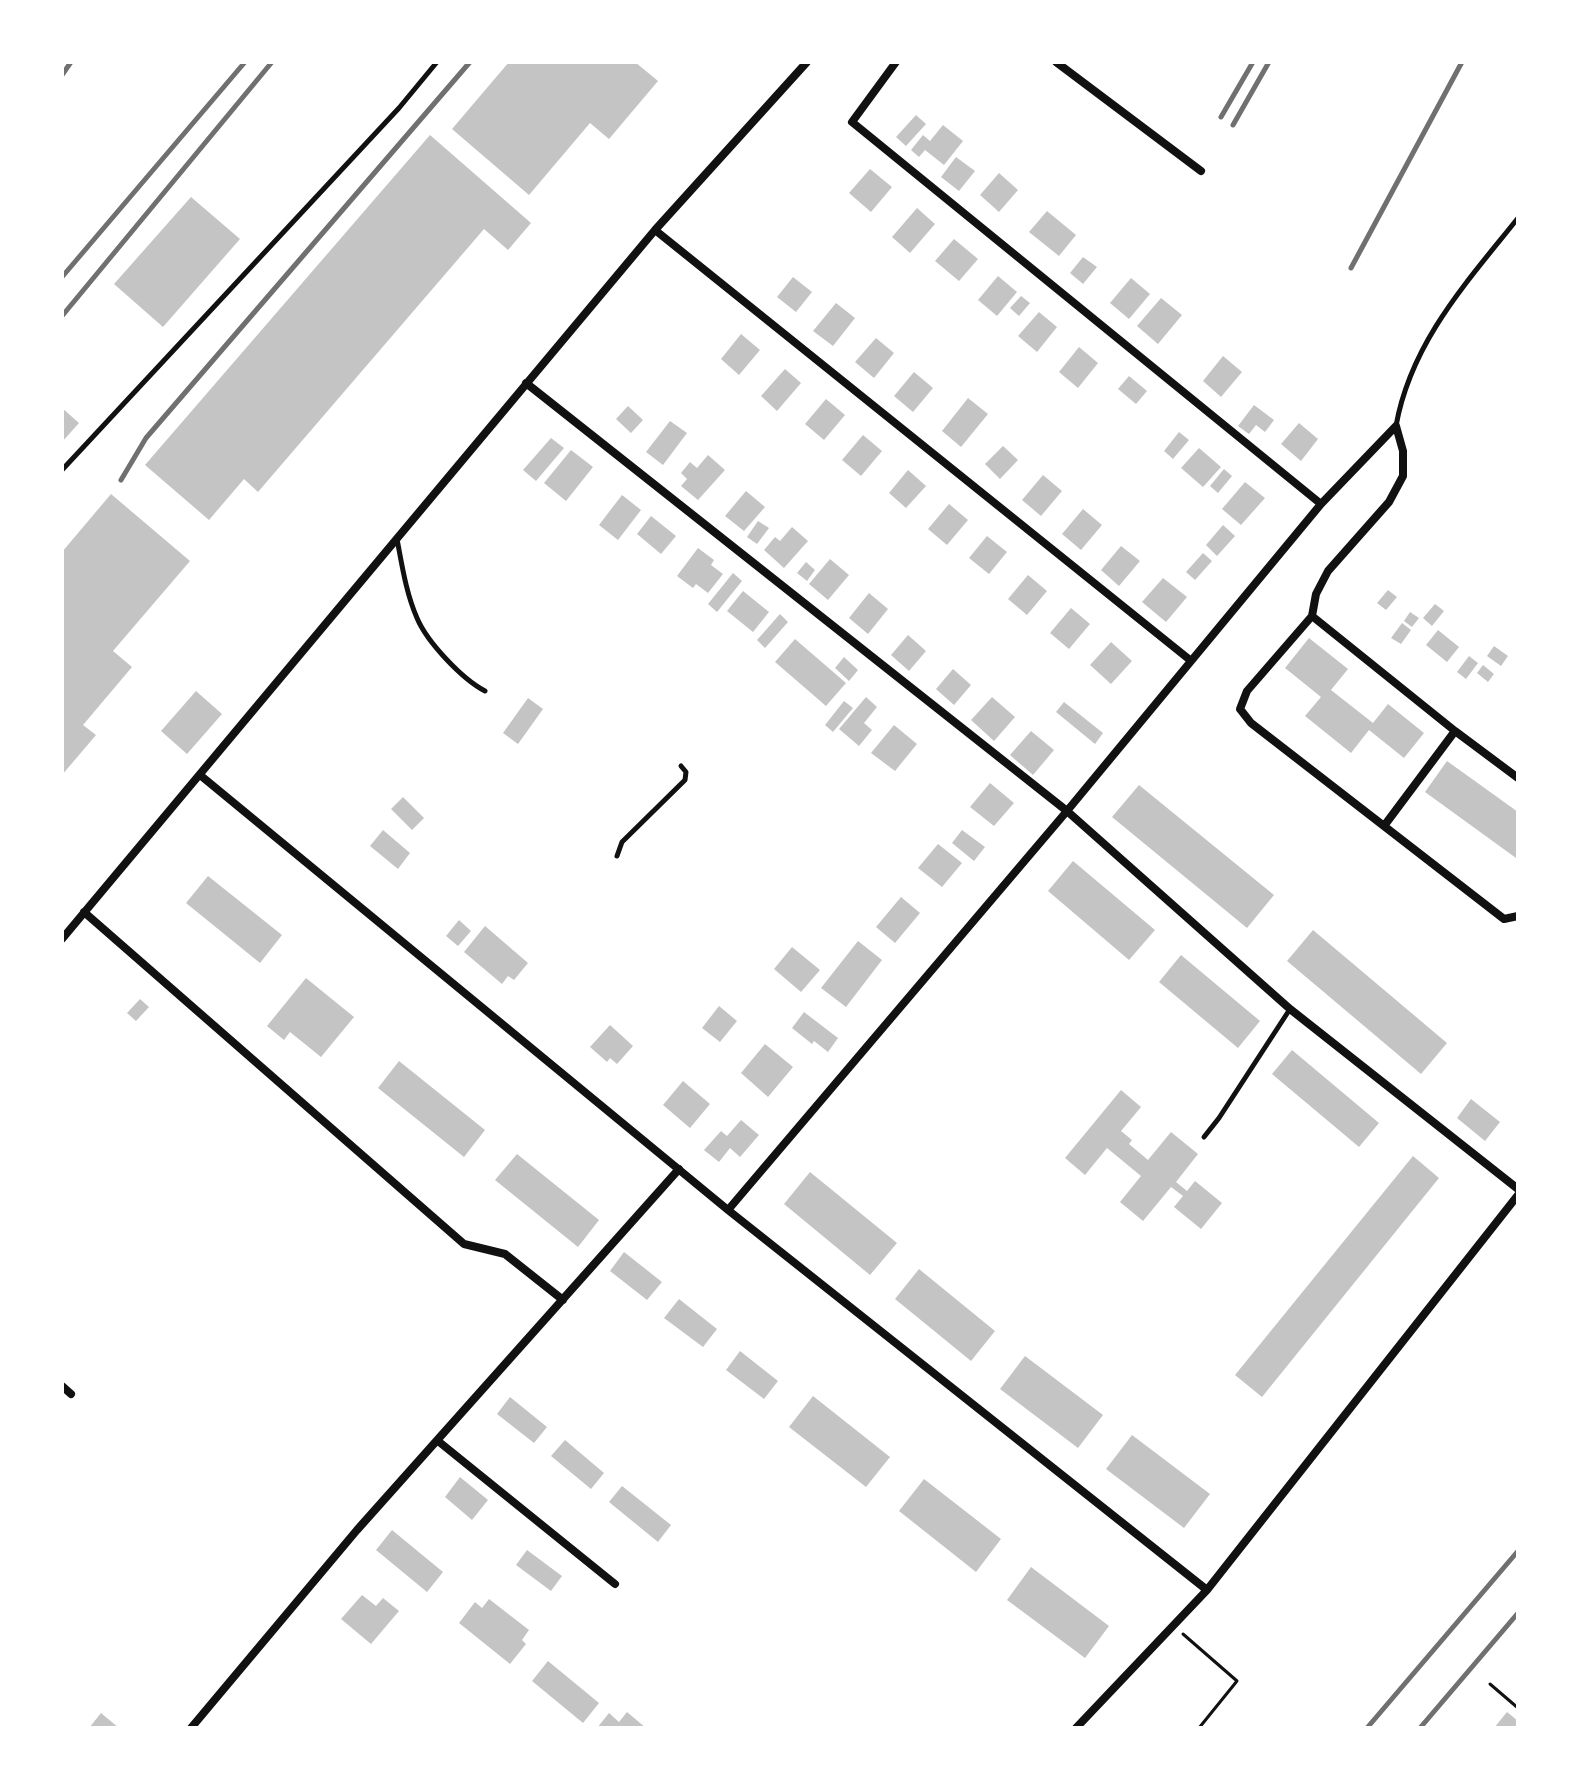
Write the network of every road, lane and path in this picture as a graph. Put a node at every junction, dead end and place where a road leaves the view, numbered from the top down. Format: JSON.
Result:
{"nodes":[{"id":1,"x":437,"y":62,"type":"edge"},
{"id":2,"x":807,"y":62,"type":"edge"},
{"id":3,"x":896,"y":62,"type":"edge"},
{"id":4,"x":1056,"y":62,"type":"edge"},
{"id":5,"x":1201,"y":171,"type":"dead end"},
{"id":6,"x":1518,"y":218,"type":"edge"},
{"id":7,"x":655,"y":230,"type":"junction"},
{"id":8,"x":526,"y":383,"type":"junction"},
{"id":9,"x":1396,"y":426,"type":"junction"},
{"id":10,"x":62,"y":470,"type":"edge"},
{"id":11,"x":1321,"y":504,"type":"junction"},
{"id":12,"x":397,"y":538,"type":"junction"},
{"id":13,"x":1312,"y":616,"type":"junction"},
{"id":14,"x":1190,"y":660,"type":"junction"},
{"id":15,"x":485,"y":691,"type":"dead end"},
{"id":16,"x":1455,"y":731,"type":"junction"},
{"id":17,"x":681,"y":766,"type":"dead end"},
{"id":18,"x":200,"y":775,"type":"junction"},
{"id":19,"x":1518,"y":778,"type":"edge"},
{"id":20,"x":1067,"y":811,"type":"junction"},
{"id":21,"x":1384,"y":826,"type":"junction"},
{"id":22,"x":617,"y":856,"type":"dead end"},
{"id":23,"x":84,"y":912,"type":"junction"},
{"id":24,"x":1517,"y":919,"type":"edge"},
{"id":25,"x":62,"y":939,"type":"edge"},
{"id":26,"x":1290,"y":1009,"type":"junction"},
{"id":27,"x":1204,"y":1137,"type":"dead end"},
{"id":28,"x":679,"y":1169,"type":"junction"},
{"id":29,"x":1518,"y":1192,"type":"edge"},
{"id":30,"x":728,"y":1210,"type":"junction"},
{"id":31,"x":563,"y":1300,"type":"junction"},
{"id":32,"x":62,"y":1386,"type":"edge"},
{"id":33,"x":71,"y":1394,"type":"dead end"},
{"id":34,"x":438,"y":1441,"type":"junction"},
{"id":35,"x":615,"y":1584,"type":"dead end"},
{"id":36,"x":1207,"y":1590,"type":"junction"},
{"id":37,"x":1174,"y":1626,"type":"junction"},
{"id":38,"x":1490,"y":1684,"type":"dead end"},
{"id":39,"x":1518,"y":1708,"type":"edge"},
{"id":40,"x":191,"y":1728,"type":"edge"},
{"id":41,"x":1076,"y":1728,"type":"edge"},
{"id":42,"x":1199,"y":1728,"type":"edge"}],
"edges":[{"from":1,"to":10,"type":"lane"},
{"from":2,"to":7,"type":"street"},
{"from":3,"to":11,"type":"street"},
{"from":4,"to":5,"type":"street"},
{"from":6,"to":9,"type":"lane"},
{"from":7,"to":8,"type":"street"},
{"from":7,"to":14,"type":"street"},
{"from":8,"to":12,"type":"street"},
{"from":8,"to":20,"type":"street"},
{"from":9,"to":11,"type":"street"},
{"from":9,"to":13,"type":"street"},
{"from":11,"to":14,"type":"street"},
{"from":12,"to":15,"type":"lane"},
{"from":12,"to":18,"type":"street"},
{"from":13,"to":16,"type":"street"},
{"from":13,"to":21,"type":"street"},
{"from":14,"to":20,"type":"street"},
{"from":16,"to":19,"type":"street"},
{"from":16,"to":21,"type":"street"},
{"from":17,"to":22,"type":"lane"},
{"from":18,"to":23,"type":"street"},
{"from":18,"to":28,"type":"street"},
{"from":20,"to":26,"type":"street"},
{"from":20,"to":30,"type":"street"},
{"from":21,"to":24,"type":"street"},
{"from":23,"to":25,"type":"street"},
{"from":23,"to":31,"type":"street"},
{"from":26,"to":27,"type":"lane"},
{"from":26,"to":29,"type":"street"},
{"from":28,"to":30,"type":"street"},
{"from":28,"to":31,"type":"street"},
{"from":29,"to":36,"type":"street"},
{"from":30,"to":36,"type":"street"},
{"from":31,"to":34,"type":"street"},
{"from":32,"to":33,"type":"street"},
{"from":34,"to":35,"type":"street"},
{"from":34,"to":40,"type":"street"},
{"from":36,"to":37,"type":"street"},
{"from":37,"to":41,"type":"street"},
{"from":37,"to":42,"type":"path"},
{"from":38,"to":39,"type":"path"}]}
